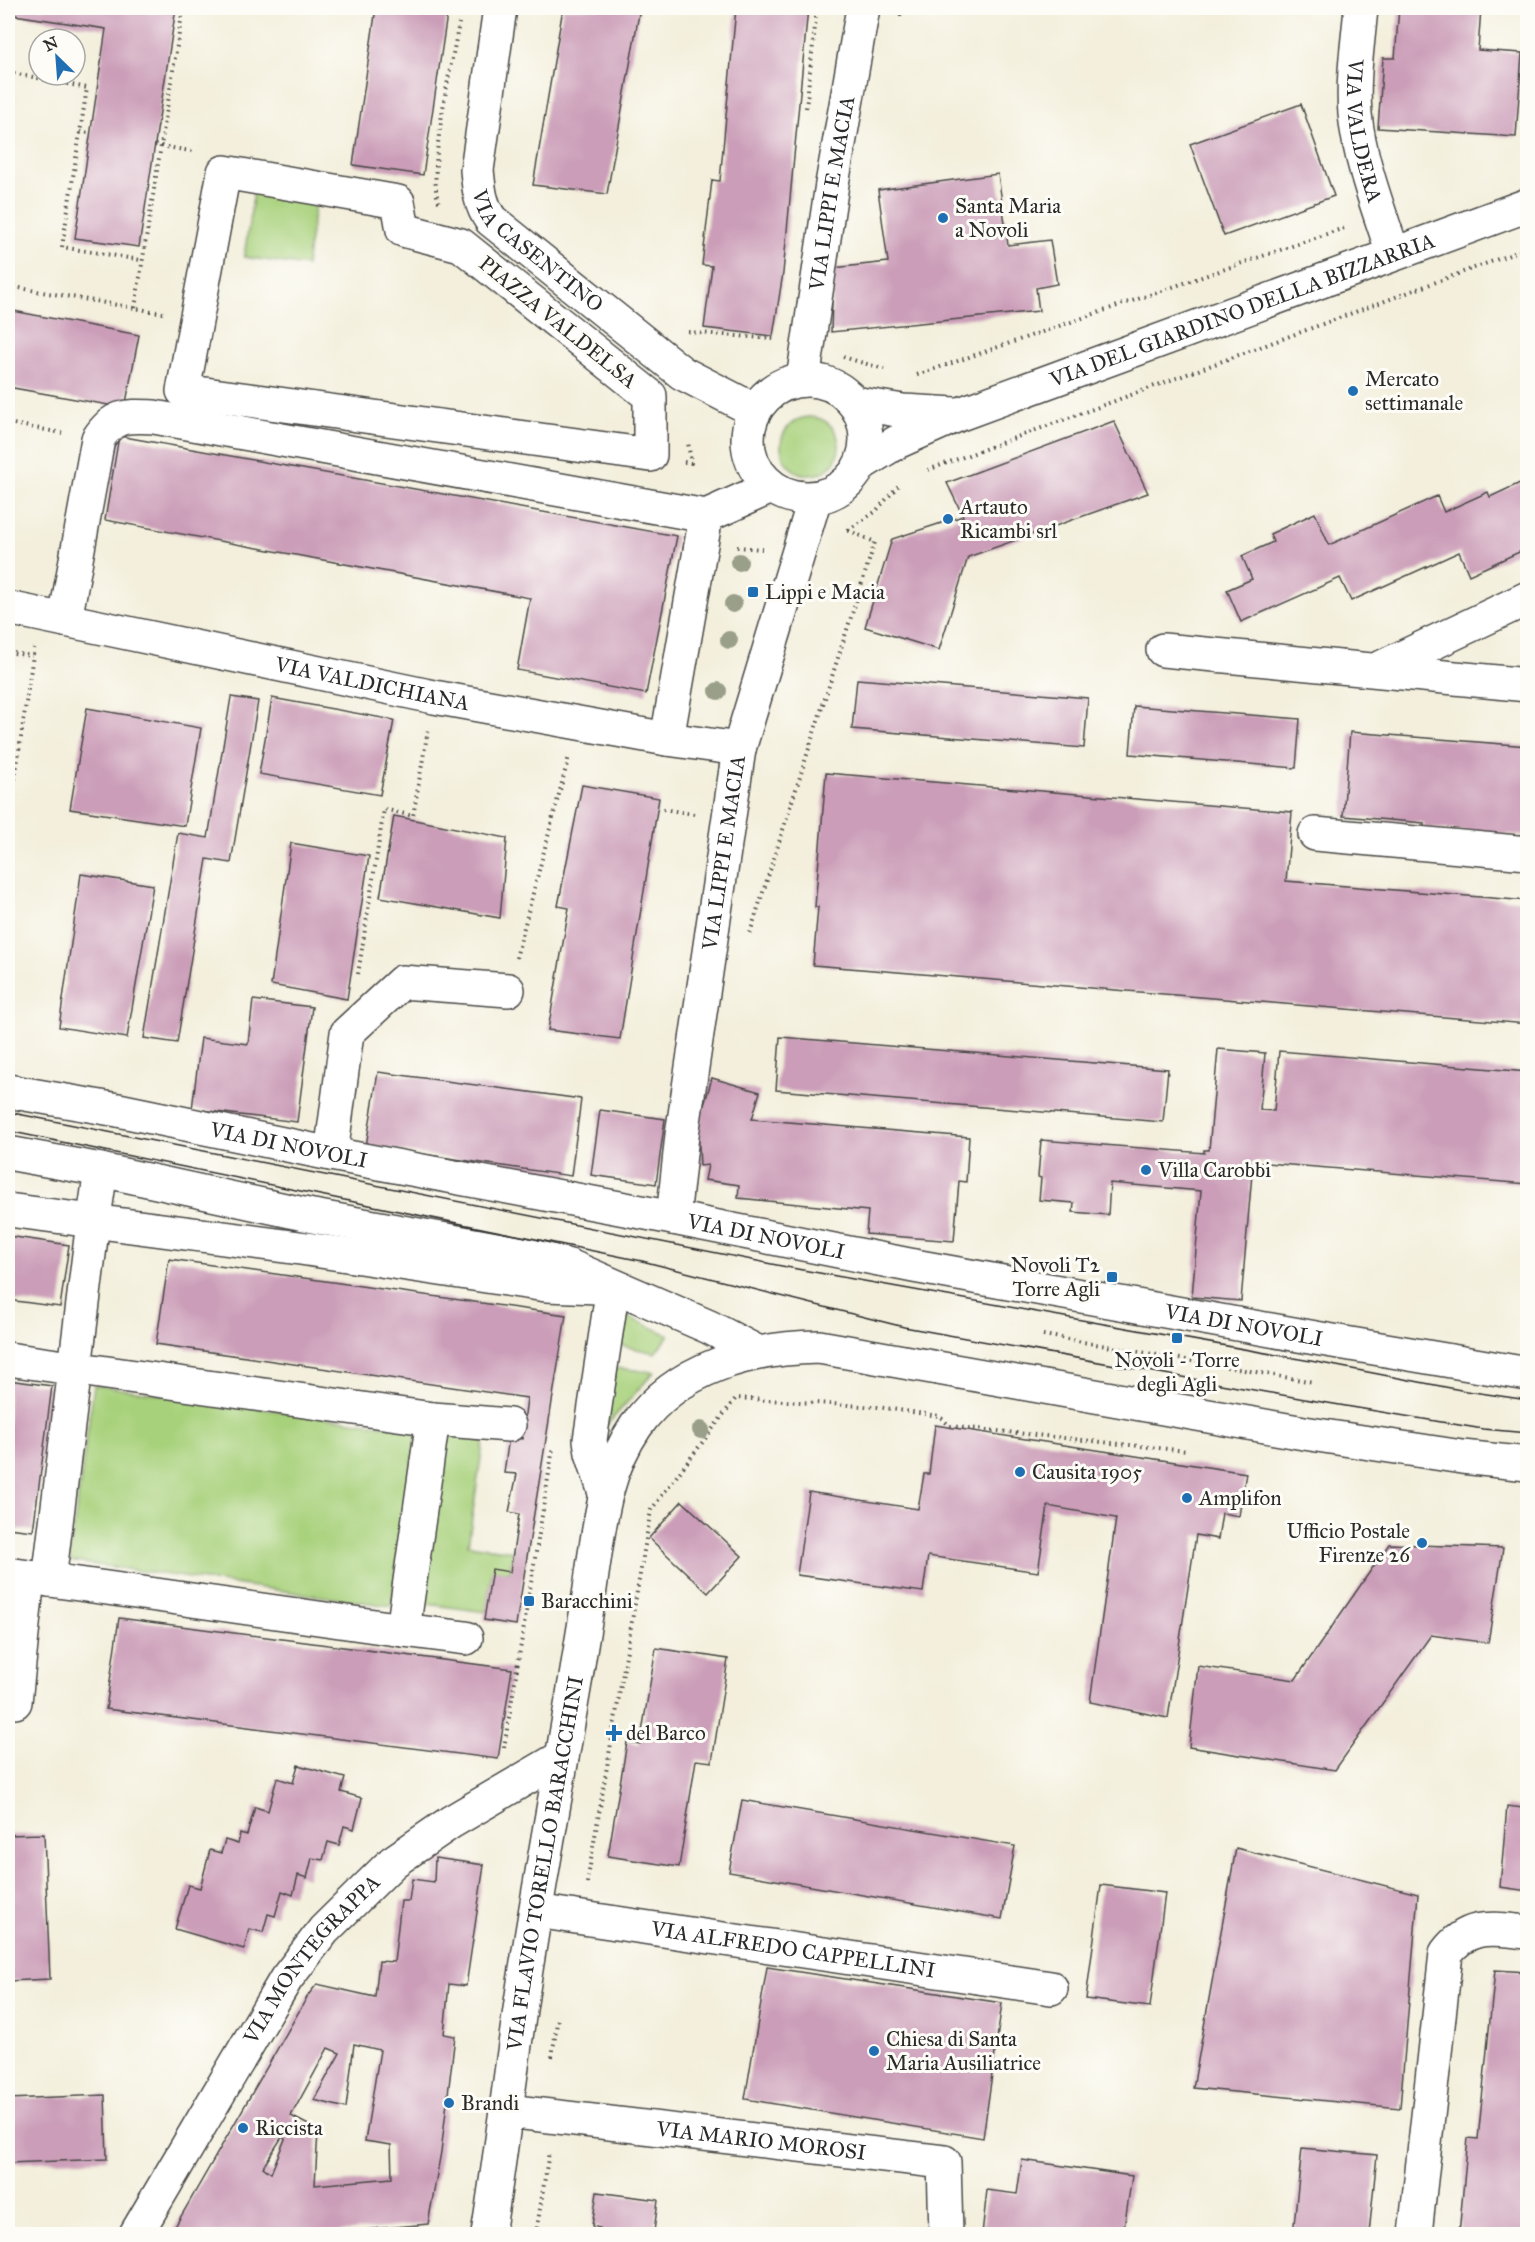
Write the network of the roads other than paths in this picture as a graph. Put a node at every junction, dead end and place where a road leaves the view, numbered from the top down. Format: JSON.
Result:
{"nodes":[{"id":1,"x":500,"y":8,"type":"edge"},
{"id":2,"x":863,"y":8,"type":"edge"},
{"id":3,"x":1361,"y":8,"type":"edge"},
{"id":4,"x":1527,"y":205,"type":"edge"},
{"id":5,"x":1393,"y":253,"type":"junction"},
{"id":6,"x":803,"y":380,"type":"junction"},
{"id":7,"x":183,"y":391,"type":"joint"},
{"id":8,"x":854,"y":403,"type":"junction"},
{"id":9,"x":754,"y":410,"type":"junction"},
{"id":10,"x":960,"y":414,"type":"junction"},
{"id":11,"x":861,"y":464,"type":"junction"},
{"id":12,"x":771,"y":487,"type":"junction"},
{"id":13,"x":815,"y":498,"type":"junction"},
{"id":14,"x":706,"y":516,"type":"junction"},
{"id":15,"x":1527,"y":598,"type":"edge"},
{"id":16,"x":8,"y":608,"type":"edge"},
{"id":17,"x":52,"y":617,"type":"junction"},
{"id":18,"x":1163,"y":650,"type":"dead end"},
{"id":19,"x":1378,"y":669,"type":"junction"},
{"id":20,"x":1527,"y":685,"type":"edge"},
{"id":21,"x":667,"y":739,"type":"junction"},
{"id":22,"x":739,"y":749,"type":"junction"},
{"id":23,"x":1315,"y":834,"type":"dead end"},
{"id":24,"x":1527,"y":853,"type":"edge"},
{"id":25,"x":508,"y":990,"type":"road end"},
{"id":26,"x":8,"y":1091,"type":"edge"},
{"id":27,"x":8,"y":1154,"type":"edge"},
{"id":28,"x":331,"y":1154,"type":"junction"},
{"id":29,"x":101,"y":1170,"type":"junction"},
{"id":30,"x":8,"y":1210,"type":"edge"},
{"id":31,"x":673,"y":1218,"type":"junction"},
{"id":32,"x":93,"y":1222,"type":"junction"},
{"id":33,"x":613,"y":1286,"type":"junction"},
{"id":34,"x":757,"y":1352,"type":"junction"},
{"id":35,"x":8,"y":1359,"type":"edge"},
{"id":36,"x":76,"y":1368,"type":"junction"},
{"id":37,"x":1527,"y":1374,"type":"edge"},
{"id":38,"x":433,"y":1419,"type":"junction"},
{"id":39,"x":509,"y":1425,"type":"dead end"},
{"id":40,"x":1527,"y":1464,"type":"edge"},
{"id":41,"x":605,"y":1493,"type":"junction"},
{"id":42,"x":28,"y":1577,"type":"edge"},
{"id":43,"x":403,"y":1630,"type":"junction"},
{"id":44,"x":466,"y":1638,"type":"dead end"},
{"id":45,"x":15,"y":1702,"type":"dead end"},
{"id":46,"x":562,"y":1757,"type":"junction"},
{"id":47,"x":536,"y":1911,"type":"junction"},
{"id":48,"x":1527,"y":1932,"type":"edge"},
{"id":49,"x":1051,"y":1988,"type":"dead end"},
{"id":50,"x":507,"y":2111,"type":"junction"},
{"id":51,"x":480,"y":2234,"type":"edge"},
{"id":52,"x":136,"y":2235,"type":"edge"},
{"id":53,"x":946,"y":2235,"type":"edge"},
{"id":54,"x":1415,"y":2235,"type":"edge"}],
"edges":[{"from":1,"to":9,"type":"street","name":"VIA CASENTINO"},
{"from":2,"to":6,"type":"street","name":"VIA LIPPI E MACIA"},
{"from":3,"to":5,"type":"street","name":"VIA VALDERA"},
{"from":4,"to":5,"type":"street","name":"VIA DEL GIARDINO DELLA BIZZARRIA"},
{"from":5,"to":10,"type":"street","name":"VIA DEL GIARDINO DELLA BIZZARRIA"},
{"from":6,"to":8,"type":"street"},
{"from":6,"to":9,"type":"street"},
{"from":7,"to":7,"type":"street","name":"PIAZZA VALDELSA"},
{"from":8,"to":10,"type":"street","name":"VIA DEL GIARDINO DELLA BIZZARRIA"},
{"from":8,"to":11,"type":"street"},
{"from":9,"to":12,"type":"street"},
{"from":10,"to":11,"type":"street","name":"VIA DEL GIARDINO DELLA BIZZARRIA"},
{"from":11,"to":13,"type":"street"},
{"from":12,"to":13,"type":"street"},
{"from":12,"to":14,"type":"street"},
{"from":13,"to":22,"type":"street","name":"VIA LIPPI E MACIA"},
{"from":14,"to":17,"type":"street"},
{"from":14,"to":21,"type":"street"},
{"from":15,"to":19,"type":"street"},
{"from":16,"to":17,"type":"street","name":"VIA VALDICHIANA"},
{"from":17,"to":21,"type":"street","name":"VIA VALDICHIANA"},
{"from":18,"to":19,"type":"street"},
{"from":19,"to":20,"type":"street"},
{"from":21,"to":22,"type":"street","name":"VIA VALDICHIANA"},
{"from":22,"to":31,"type":"street","name":"VIA LIPPI E MACIA"},
{"from":23,"to":24,"type":"street"},
{"from":25,"to":28,"type":"street"},
{"from":26,"to":28,"type":"street","name":"VIA DI NOVOLI"},
{"from":27,"to":29,"type":"street"},
{"from":28,"to":31,"type":"street","name":"VIA DI NOVOLI"},
{"from":29,"to":32,"type":"street"},
{"from":29,"to":33,"type":"street"},
{"from":30,"to":32,"type":"street"},
{"from":31,"to":37,"type":"street","name":"VIA DI NOVOLI"},
{"from":32,"to":33,"type":"street"},
{"from":32,"to":36,"type":"street"},
{"from":33,"to":34,"type":"street"},
{"from":33,"to":41,"type":"street","name":"VIA FLAVIO TORELLO BARACCHINI"},
{"from":34,"to":40,"type":"street"},
{"from":34,"to":41,"type":"street","name":"VIA FLAVIO TORELLO BARACCHINI"},
{"from":35,"to":36,"type":"street"},
{"from":36,"to":38,"type":"street"},
{"from":36,"to":42,"type":"street"},
{"from":38,"to":39,"type":"street"},
{"from":38,"to":43,"type":"street"},
{"from":41,"to":46,"type":"street","name":"VIA FLAVIO TORELLO BARACCHINI"},
{"from":42,"to":43,"type":"street"},
{"from":42,"to":45,"type":"street"},
{"from":43,"to":44,"type":"street"},
{"from":46,"to":47,"type":"street","name":"VIA FLAVIO TORELLO BARACCHINI"},
{"from":46,"to":52,"type":"street","name":"VIA MONTEGRAPPA"},
{"from":47,"to":49,"type":"street","name":"VIA ALFREDO CAPPELLINI"},
{"from":47,"to":50,"type":"street","name":"VIA FLAVIO TORELLO BARACCHINI"},
{"from":48,"to":54,"type":"street"},
{"from":50,"to":51,"type":"street","name":"VIA FLAVIO TORELLO BARACCHINI"},
{"from":50,"to":53,"type":"street","name":"VIA MARIO MOROSI"}]}
